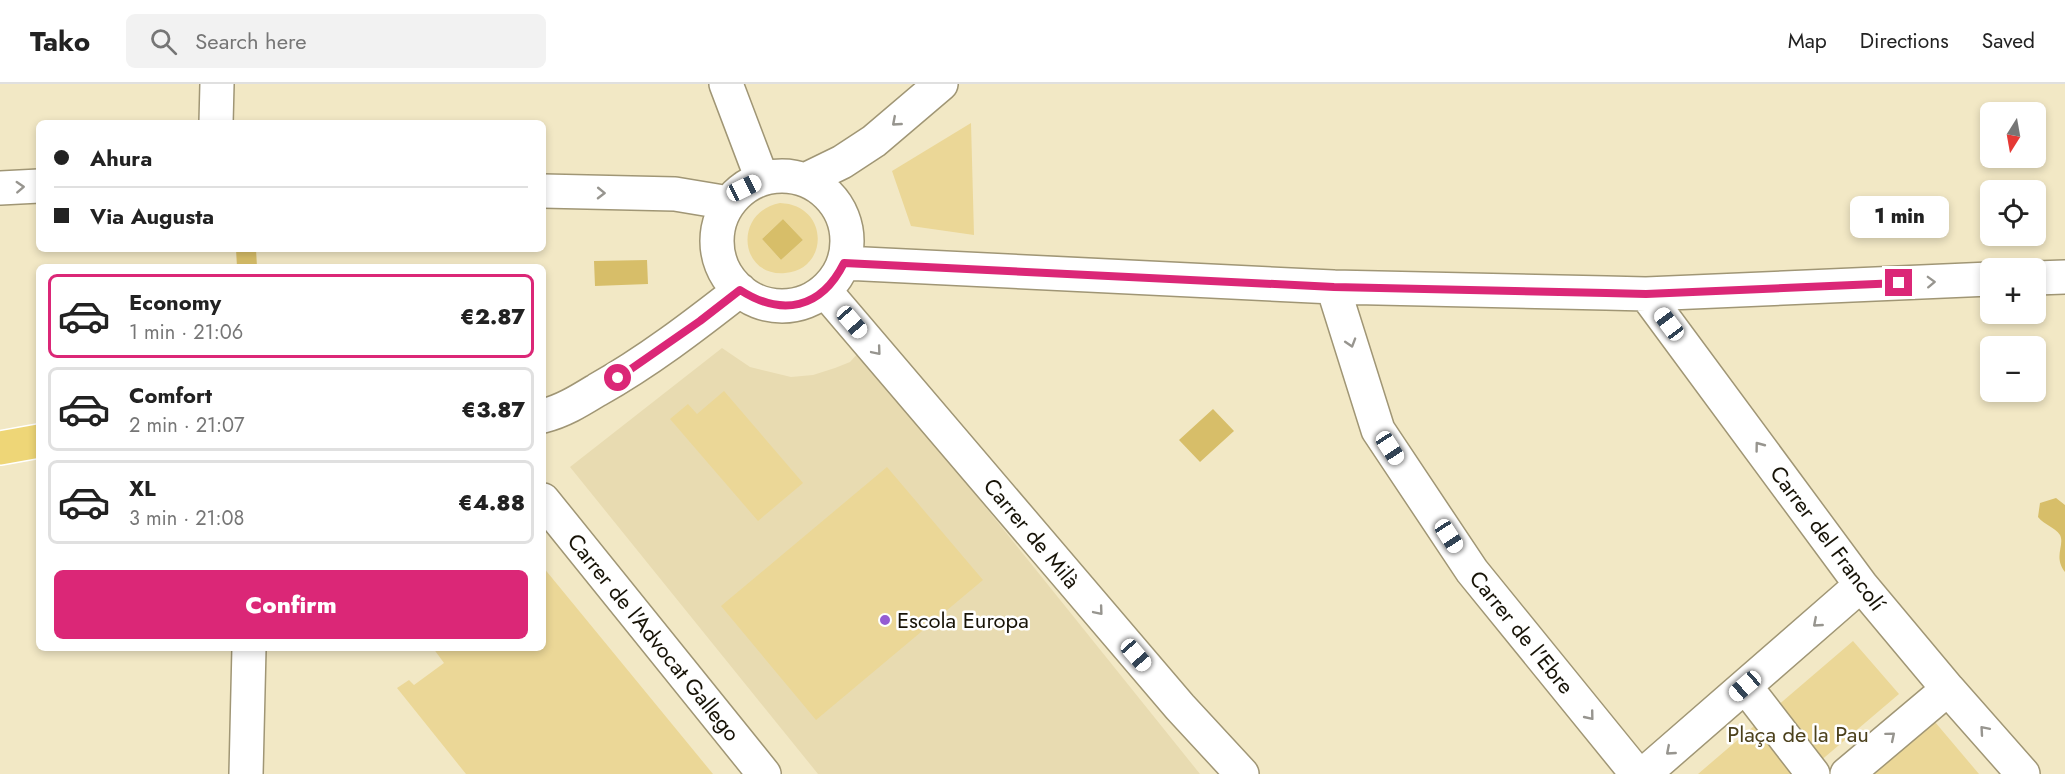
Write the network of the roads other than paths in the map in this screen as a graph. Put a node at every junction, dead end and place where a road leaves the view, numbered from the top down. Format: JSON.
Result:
{"nodes":[{"id":1,"x":217,"y":84,"type":"edge"},
{"id":2,"x":726,"y":84,"type":"edge"},
{"id":3,"x":940,"y":84,"type":"edge"},
{"id":4,"x":216,"y":120,"type":"edge"},
{"id":5,"x":762,"y":179,"type":"junction"},
{"id":6,"x":805,"y":180,"type":"junction"},
{"id":7,"x":36,"y":186,"type":"edge"},
{"id":8,"x":0,"y":188,"type":"edge"},
{"id":9,"x":546,"y":191,"type":"edge"},
{"id":10,"x":729,"y":203,"type":"junction"},
{"id":11,"x":844,"y":263,"type":"junction"},
{"id":12,"x":2065,"y":277,"type":"edge"},
{"id":13,"x":2046,"y":278,"type":"edge"},
{"id":14,"x":1980,"y":279,"type":"edge"},
{"id":15,"x":1334,"y":287,"type":"junction"},
{"id":16,"x":740,"y":290,"type":"junction"},
{"id":17,"x":825,"y":291,"type":"junction"},
{"id":18,"x":1646,"y":294,"type":"junction"},
{"id":19,"x":546,"y":415,"type":"edge"},
{"id":20,"x":0,"y":428,"type":"edge"},
{"id":21,"x":36,"y":433,"type":"edge"},
{"id":22,"x":36,"y":442,"type":"edge"},
{"id":23,"x":0,"y":448,"type":"edge"},
{"id":24,"x":546,"y":505,"type":"edge"},
{"id":25,"x":1861,"y":585,"type":"junction"},
{"id":26,"x":249,"y":651,"type":"edge"},
{"id":27,"x":1745,"y":686,"type":"junction"},
{"id":28,"x":1948,"y":689,"type":"junction"},
{"id":29,"x":246,"y":774,"type":"edge"},
{"id":30,"x":764,"y":774,"type":"edge"},
{"id":31,"x":1242,"y":774,"type":"edge"},
{"id":32,"x":1637,"y":774,"type":"edge"},
{"id":33,"x":1644,"y":774,"type":"edge"},
{"id":34,"x":1813,"y":774,"type":"edge"},
{"id":35,"x":1846,"y":774,"type":"edge"},
{"id":36,"x":2023,"y":774,"type":"edge"}],
"edges":[{"from":1,"to":4,"type":"street"},
{"from":2,"to":5,"type":"street"},
{"from":3,"to":6,"type":"street","one_way":true},
{"from":5,"to":6,"type":"street"},
{"from":5,"to":10,"type":"street"},
{"from":6,"to":11,"type":"street"},
{"from":8,"to":7,"type":"street","one_way":true},
{"from":9,"to":10,"type":"street","one_way":true},
{"from":10,"to":16,"type":"street"},
{"from":11,"to":15,"type":"street"},
{"from":11,"to":17,"type":"street"},
{"from":12,"to":13,"type":"street"},
{"from":18,"to":14,"type":"street","one_way":true},
{"from":15,"to":18,"type":"street"},
{"from":15,"to":32,"type":"street","name":"Carrer de l'Ebre","one_way":true},
{"from":16,"to":17,"type":"street"},
{"from":16,"to":19,"type":"street"},
{"from":17,"to":31,"type":"street","name":"Carrer de Milà","one_way":true},
{"from":25,"to":18,"type":"street","name":"Carrer del Francolí","one_way":true},
{"from":20,"to":21,"type":"main road"},
{"from":22,"to":23,"type":"main road"},
{"from":24,"to":30,"type":"street","name":"Carrer de l'Advocat Gallego"},
{"from":25,"to":27,"type":"street","one_way":true},
{"from":25,"to":28,"type":"street","name":"Carrer del Francolí"},
{"from":26,"to":29,"type":"street"},
{"from":27,"to":33,"type":"street","one_way":true},
{"from":27,"to":34,"type":"street"},
{"from":35,"to":28,"type":"street","one_way":true},
{"from":36,"to":28,"type":"street","name":"Carrer del Francolí","one_way":true}]}
